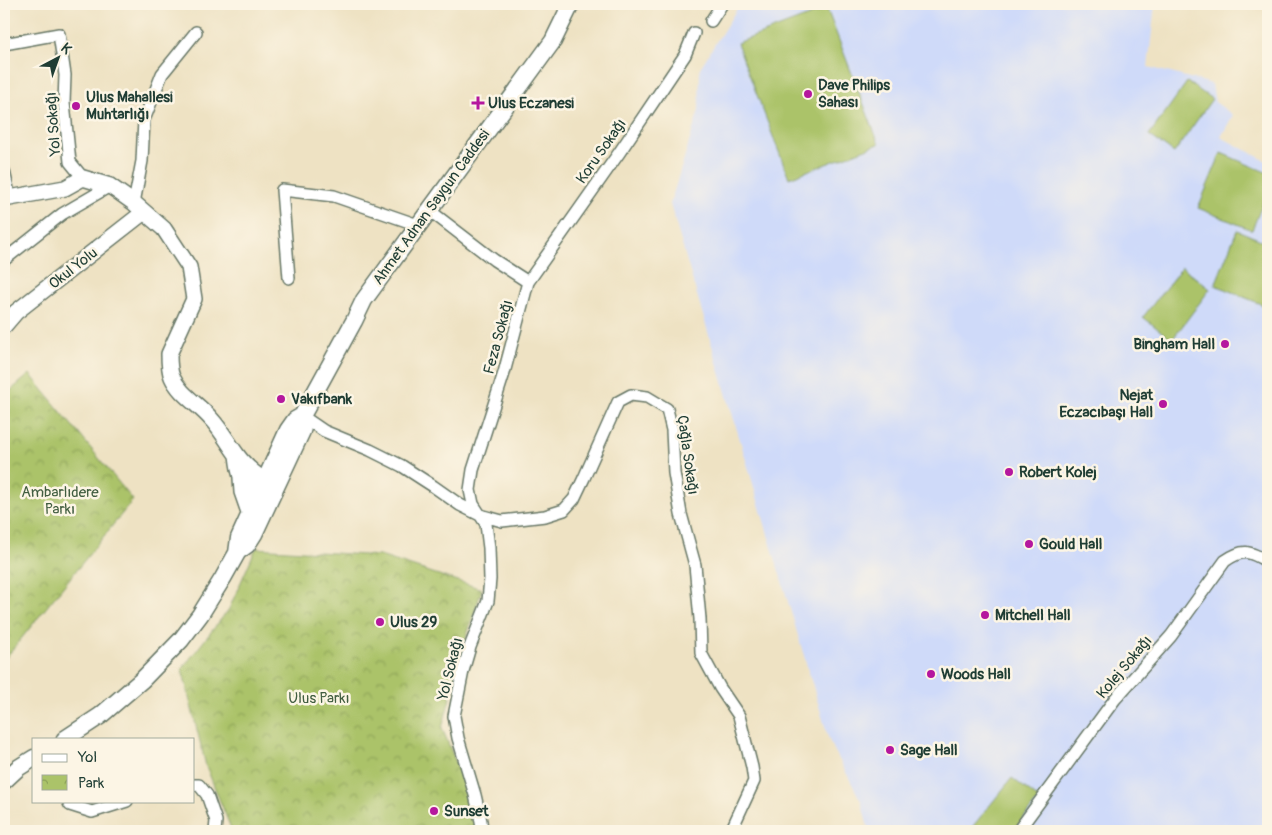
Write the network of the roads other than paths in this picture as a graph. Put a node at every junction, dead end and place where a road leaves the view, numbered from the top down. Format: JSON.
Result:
{"nodes":[{"id":1,"x":571,"y":4,"type":"edge"},
{"id":2,"x":722,"y":4,"type":"edge"},
{"id":3,"x":711,"y":22,"type":"dead end"},
{"id":4,"x":196,"y":32,"type":"dead end"},
{"id":5,"x":694,"y":33,"type":"dead end"},
{"id":6,"x":4,"y":44,"type":"edge"},
{"id":7,"x":4,"y":171,"type":"edge"},
{"id":8,"x":83,"y":178,"type":"junction"},
{"id":9,"x":110,"y":186,"type":"junction"},
{"id":10,"x":7,"y":198,"type":"edge"},
{"id":11,"x":139,"y":208,"type":"junction"},
{"id":12,"x":429,"y":210,"type":"junction"},
{"id":13,"x":418,"y":225,"type":"junction"},
{"id":14,"x":4,"y":260,"type":"edge"},
{"id":15,"x":289,"y":278,"type":"dead end"},
{"id":16,"x":528,"y":282,"type":"junction"},
{"id":17,"x":4,"y":326,"type":"edge"},
{"id":18,"x":302,"y":416,"type":"junction"},
{"id":19,"x":237,"y":455,"type":"junction"},
{"id":20,"x":241,"y":478,"type":"junction"},
{"id":21,"x":268,"y":489,"type":"junction"},
{"id":22,"x":250,"y":515,"type":"junction"},
{"id":23,"x":480,"y":515,"type":"junction"},
{"id":24,"x":237,"y":553,"type":"junction"},
{"id":25,"x":1268,"y":562,"type":"edge"},
{"id":26,"x":67,"y":738,"type":"edge"},
{"id":27,"x":32,"y":759,"type":"edge"},
{"id":28,"x":4,"y":781,"type":"edge"},
{"id":29,"x":195,"y":785,"type":"edge"},
{"id":30,"x":68,"y":802,"type":"edge"},
{"id":31,"x":125,"y":802,"type":"edge"},
{"id":32,"x":215,"y":831,"type":"edge"},
{"id":33,"x":482,"y":831,"type":"edge"},
{"id":34,"x":731,"y":831,"type":"edge"},
{"id":35,"x":1018,"y":831,"type":"edge"}],
"edges":[{"from":1,"to":12,"type":"main road","name":"Ahmet Adnan Saygun Caddesi"},
{"from":2,"to":3,"type":"street"},
{"from":4,"to":11,"type":"street"},
{"from":5,"to":16,"type":"street","name":"Koru Sokağı"},
{"from":6,"to":8,"type":"street","name":"Yol Sokağı"},
{"from":7,"to":10,"type":"street"},
{"from":8,"to":9,"type":"street"},
{"from":8,"to":10,"type":"street"},
{"from":9,"to":11,"type":"street"},
{"from":9,"to":14,"type":"street"},
{"from":11,"to":17,"type":"street","name":"Okul Yolu"},
{"from":11,"to":19,"type":"street"},
{"from":12,"to":13,"type":"main road","name":"Ahmet Adnan Saygun Caddesi"},
{"from":12,"to":16,"type":"street"},
{"from":13,"to":15,"type":"street"},
{"from":13,"to":18,"type":"main road","name":"Ahmet Adnan Saygun Caddesi"},
{"from":16,"to":23,"type":"street","name":"Feza Sokağı"},
{"from":18,"to":21,"type":"main road","name":"Ahmet Adnan Saygun Caddesi"},
{"from":18,"to":23,"type":"street","name":"Çağla Sokağı"},
{"from":19,"to":20,"type":"street"},
{"from":19,"to":21,"type":"street"},
{"from":20,"to":21,"type":"street"},
{"from":20,"to":22,"type":"street"},
{"from":21,"to":22,"type":"main road","name":"Ahmet Adnan Saygun Caddesi"},
{"from":21,"to":24,"type":"main road","name":"Ahmet Adnan Saygun Caddesi"},
{"from":22,"to":24,"type":"main road","name":"Ahmet Adnan Saygun Caddesi"},
{"from":23,"to":33,"type":"street","name":"Yol Sokağı"},
{"from":23,"to":34,"type":"street","name":"Çağla Sokağı"},
{"from":24,"to":26,"type":"main road","name":"Ahmet Adnan Saygun Caddesi"},
{"from":25,"to":35,"type":"street","name":"Kolej Sokağı"},
{"from":27,"to":28,"type":"main road"},
{"from":29,"to":32,"type":"street"},
{"from":30,"to":31,"type":"street"}]}
